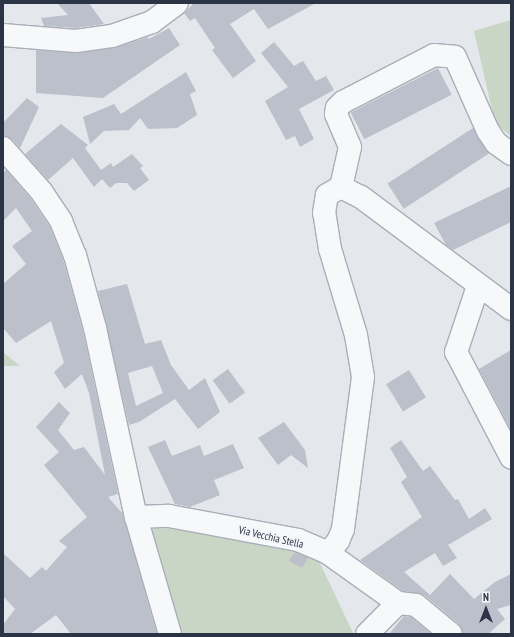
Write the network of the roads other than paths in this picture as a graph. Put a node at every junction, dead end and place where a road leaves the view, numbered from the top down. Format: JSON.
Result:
{"nodes":[{"id":1,"x":177,"y":3,"type":"edge"},
{"id":2,"x":3,"y":35,"type":"edge"},
{"id":3,"x":3,"y":148,"type":"edge"},
{"id":4,"x":511,"y":154,"type":"edge"},
{"id":5,"x":341,"y":186,"type":"junction"},
{"id":6,"x":478,"y":286,"type":"junction"},
{"id":7,"x":511,"y":309,"type":"edge"},
{"id":8,"x":511,"y":457,"type":"edge"},
{"id":9,"x":136,"y":517,"type":"junction"},
{"id":10,"x":328,"y":553,"type":"junction"},
{"id":11,"x":398,"y":603,"type":"junction"},
{"id":12,"x":170,"y":634,"type":"edge"},
{"id":13,"x":367,"y":634,"type":"edge"},
{"id":14,"x":451,"y":634,"type":"edge"}],
"edges":[{"from":1,"to":2,"type":"street"},
{"from":3,"to":9,"type":"street"},
{"from":4,"to":5,"type":"street"},
{"from":5,"to":6,"type":"street"},
{"from":5,"to":10,"type":"street"},
{"from":6,"to":7,"type":"street"},
{"from":6,"to":8,"type":"street"},
{"from":9,"to":10,"type":"street","name":"Via Vecchia Stella"},
{"from":9,"to":12,"type":"street"},
{"from":10,"to":11,"type":"street","name":"Via Vecchia Stella"},
{"from":11,"to":13,"type":"street"},
{"from":11,"to":14,"type":"street","name":"Via Vecchia Stella"}]}
